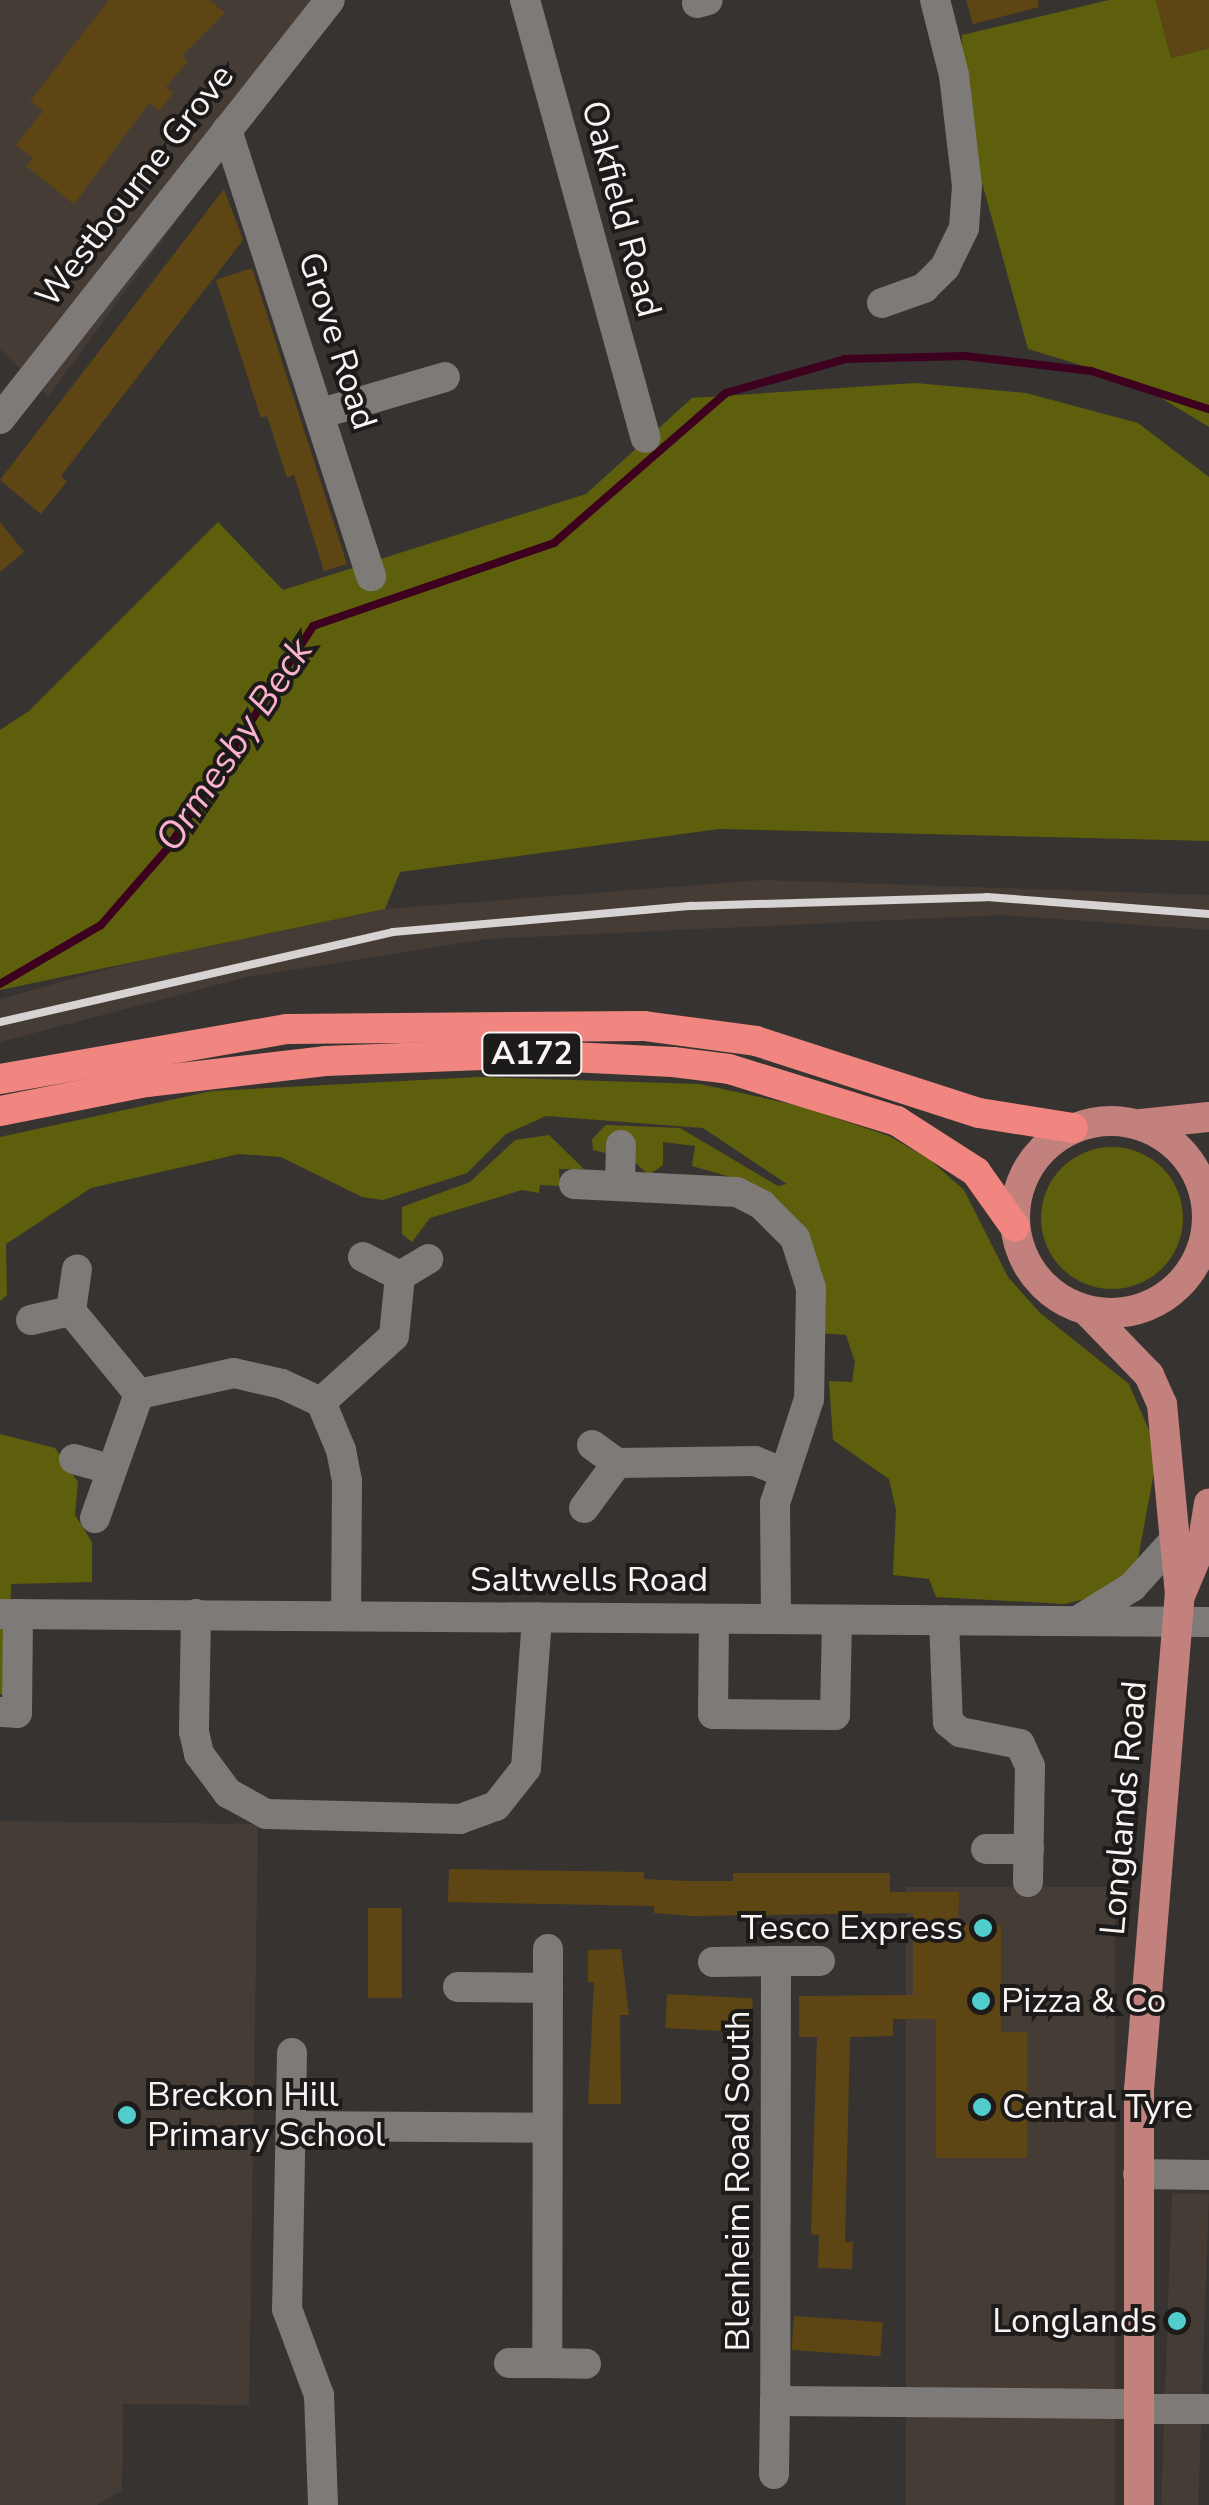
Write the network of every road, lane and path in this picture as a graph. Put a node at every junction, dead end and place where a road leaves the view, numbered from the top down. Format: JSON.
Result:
{"nodes":[{"id":1,"x":330,"y":0,"type":"edge"},
{"id":2,"x":524,"y":0,"type":"edge"},
{"id":3,"x":935,"y":0,"type":"edge"},
{"id":4,"x":228,"y":130,"type":"junction"},
{"id":5,"x":882,"y":304,"type":"dead end"},
{"id":6,"x":445,"y":377,"type":"dead end"},
{"id":7,"x":322,"y":414,"type":"junction"},
{"id":8,"x":0,"y":419,"type":"edge"},
{"id":9,"x":646,"y":438,"type":"dead end"},
{"id":10,"x":372,"y":576,"type":"dead end"},
{"id":11,"x":0,"y":1079,"type":"edge"},
{"id":12,"x":0,"y":1111,"type":"edge"},
{"id":13,"x":1209,"y":1117,"type":"edge"},
{"id":14,"x":1141,"y":1124,"type":"junction"},
{"id":15,"x":1074,"y":1128,"type":"junction"},
{"id":16,"x":622,"y":1145,"type":"dead end"},
{"id":17,"x":574,"y":1184,"type":"dead end"},
{"id":18,"x":620,"y":1184,"type":"junction"},
{"id":19,"x":1015,"y":1227,"type":"junction"},
{"id":20,"x":1208,"y":1235,"type":"edge"},
{"id":21,"x":363,"y":1257,"type":"dead end"},
{"id":22,"x":428,"y":1259,"type":"dead end"},
{"id":23,"x":76,"y":1269,"type":"dead end"},
{"id":24,"x":400,"y":1276,"type":"junction"},
{"id":25,"x":1086,"y":1310,"type":"junction"},
{"id":26,"x":72,"y":1311,"type":"junction"},
{"id":27,"x":32,"y":1320,"type":"dead end"},
{"id":28,"x":139,"y":1394,"type":"junction"},
{"id":29,"x":321,"y":1402,"type":"junction"},
{"id":30,"x":592,"y":1444,"type":"dead end"},
{"id":31,"x":74,"y":1459,"type":"dead end"},
{"id":32,"x":616,"y":1463,"type":"junction"},
{"id":33,"x":110,"y":1469,"type":"junction"},
{"id":34,"x":782,"y":1472,"type":"junction"},
{"id":35,"x":1209,"y":1503,"type":"edge"},
{"id":36,"x":584,"y":1508,"type":"dead end"},
{"id":37,"x":95,"y":1518,"type":"dead end"},
{"id":38,"x":1171,"y":1544,"type":"junction"},
{"id":39,"x":1179,"y":1609,"type":"junction"},
{"id":40,"x":9,"y":1614,"type":"edge"},
{"id":41,"x":196,"y":1614,"type":"junction"},
{"id":42,"x":346,"y":1616,"type":"junction"},
{"id":43,"x":537,"y":1617,"type":"junction"},
{"id":44,"x":714,"y":1618,"type":"junction"},
{"id":45,"x":776,"y":1619,"type":"junction"},
{"id":46,"x":837,"y":1620,"type":"junction"},
{"id":47,"x":944,"y":1620,"type":"junction"},
{"id":48,"x":1078,"y":1621,"type":"junction"},
{"id":49,"x":1209,"y":1622,"type":"edge"},
{"id":50,"x":0,"y":1712,"type":"edge"},
{"id":51,"x":986,"y":1849,"type":"dead end"},
{"id":52,"x":1028,"y":1849,"type":"junction"},
{"id":53,"x":1028,"y":1882,"type":"dead end"},
{"id":54,"x":548,"y":1949,"type":"dead end"},
{"id":55,"x":776,"y":1961,"type":"junction"},
{"id":56,"x":820,"y":1961,"type":"dead end"},
{"id":57,"x":713,"y":1962,"type":"dead end"},
{"id":58,"x":458,"y":1987,"type":"dead end"},
{"id":59,"x":548,"y":1988,"type":"junction"},
{"id":60,"x":292,"y":2053,"type":"dead end"},
{"id":61,"x":292,"y":2126,"type":"junction"},
{"id":62,"x":547,"y":2128,"type":"junction"},
{"id":63,"x":1138,"y":2174,"type":"junction"},
{"id":64,"x":1209,"y":2174,"type":"edge"},
{"id":65,"x":509,"y":2363,"type":"dead end"},
{"id":66,"x":547,"y":2363,"type":"junction"},
{"id":67,"x":586,"y":2364,"type":"dead end"},
{"id":68,"x":775,"y":2401,"type":"junction"},
{"id":69,"x":1139,"y":2406,"type":"junction"},
{"id":70,"x":1209,"y":2409,"type":"edge"},
{"id":71,"x":774,"y":2474,"type":"dead end"},
{"id":72,"x":323,"y":2505,"type":"edge"},
{"id":73,"x":1139,"y":2505,"type":"edge"}],
"edges":[{"from":1,"to":4,"type":"street","name":"Westbourne Grove"},
{"from":2,"to":9,"type":"street","name":"Oakfield Road"},
{"from":3,"to":5,"type":"street"},
{"from":4,"to":7,"type":"street","name":"Grove Road"},
{"from":4,"to":8,"type":"street","name":"Westbourne Grove"},
{"from":6,"to":7,"type":"street"},
{"from":7,"to":10,"type":"street","name":"Grove Road"},
{"from":11,"to":15,"type":"highway","number":"A172"},
{"from":12,"to":19,"type":"highway","number":"A172"},
{"from":13,"to":14,"type":"main road"},
{"from":14,"to":15,"type":"main road"},
{"from":14,"to":20,"type":"main road"},
{"from":15,"to":19,"type":"main road"},
{"from":16,"to":18,"type":"street"},
{"from":17,"to":18,"type":"street"},
{"from":18,"to":34,"type":"street"},
{"from":19,"to":25,"type":"main road","name":"Longlands Road"},
{"from":20,"to":25,"type":"main road"},
{"from":21,"to":24,"type":"street"},
{"from":22,"to":24,"type":"street"},
{"from":23,"to":26,"type":"street"},
{"from":24,"to":29,"type":"street"},
{"from":25,"to":38,"type":"main road","name":"Longlands Road"},
{"from":26,"to":27,"type":"street"},
{"from":26,"to":28,"type":"street"},
{"from":28,"to":29,"type":"street"},
{"from":28,"to":33,"type":"street"},
{"from":29,"to":42,"type":"street"},
{"from":30,"to":32,"type":"street"},
{"from":31,"to":33,"type":"street"},
{"from":32,"to":34,"type":"street"},
{"from":32,"to":36,"type":"street"},
{"from":33,"to":37,"type":"street"},
{"from":34,"to":45,"type":"street"},
{"from":35,"to":39,"type":"main road","name":"Longlands Road"},
{"from":38,"to":39,"type":"main road","name":"Longlands Road"},
{"from":38,"to":48,"type":"street"},
{"from":39,"to":48,"type":"street","name":"Saltwells Road"},
{"from":39,"to":49,"type":"street","name":"Saltwells Road"},
{"from":39,"to":63,"type":"main road","name":"Longlands Road"},
{"from":40,"to":41,"type":"street","name":"Saltwells Road"},
{"from":40,"to":50,"type":"street"},
{"from":41,"to":42,"type":"street","name":"Saltwells Road"},
{"from":41,"to":43,"type":"street"},
{"from":42,"to":43,"type":"street","name":"Saltwells Road"},
{"from":43,"to":44,"type":"street","name":"Saltwells Road"},
{"from":44,"to":45,"type":"street","name":"Saltwells Road"},
{"from":44,"to":46,"type":"street"},
{"from":45,"to":46,"type":"street","name":"Saltwells Road"},
{"from":46,"to":47,"type":"street","name":"Saltwells Road"},
{"from":47,"to":48,"type":"street","name":"Saltwells Road"},
{"from":47,"to":52,"type":"street"},
{"from":51,"to":52,"type":"street"},
{"from":52,"to":53,"type":"street"},
{"from":54,"to":59,"type":"street"},
{"from":55,"to":56,"type":"street","name":"Blenheim Road South"},
{"from":55,"to":57,"type":"street","name":"Blenheim Road South"},
{"from":55,"to":68,"type":"street","name":"Blenheim Road South"},
{"from":58,"to":59,"type":"street"},
{"from":59,"to":62,"type":"street"},
{"from":60,"to":61,"type":"street"},
{"from":61,"to":62,"type":"street"},
{"from":61,"to":72,"type":"street"},
{"from":62,"to":66,"type":"street"},
{"from":63,"to":64,"type":"street"},
{"from":63,"to":69,"type":"main road","name":"Longlands Road"},
{"from":65,"to":66,"type":"street"},
{"from":66,"to":67,"type":"street"},
{"from":68,"to":69,"type":"street","name":"Blenheim Road South"},
{"from":68,"to":71,"type":"street","name":"Blenheim Road South"},
{"from":69,"to":70,"type":"street","name":"Blenheim Road South"},
{"from":69,"to":73,"type":"main road","name":"Longlands Road"}]}
